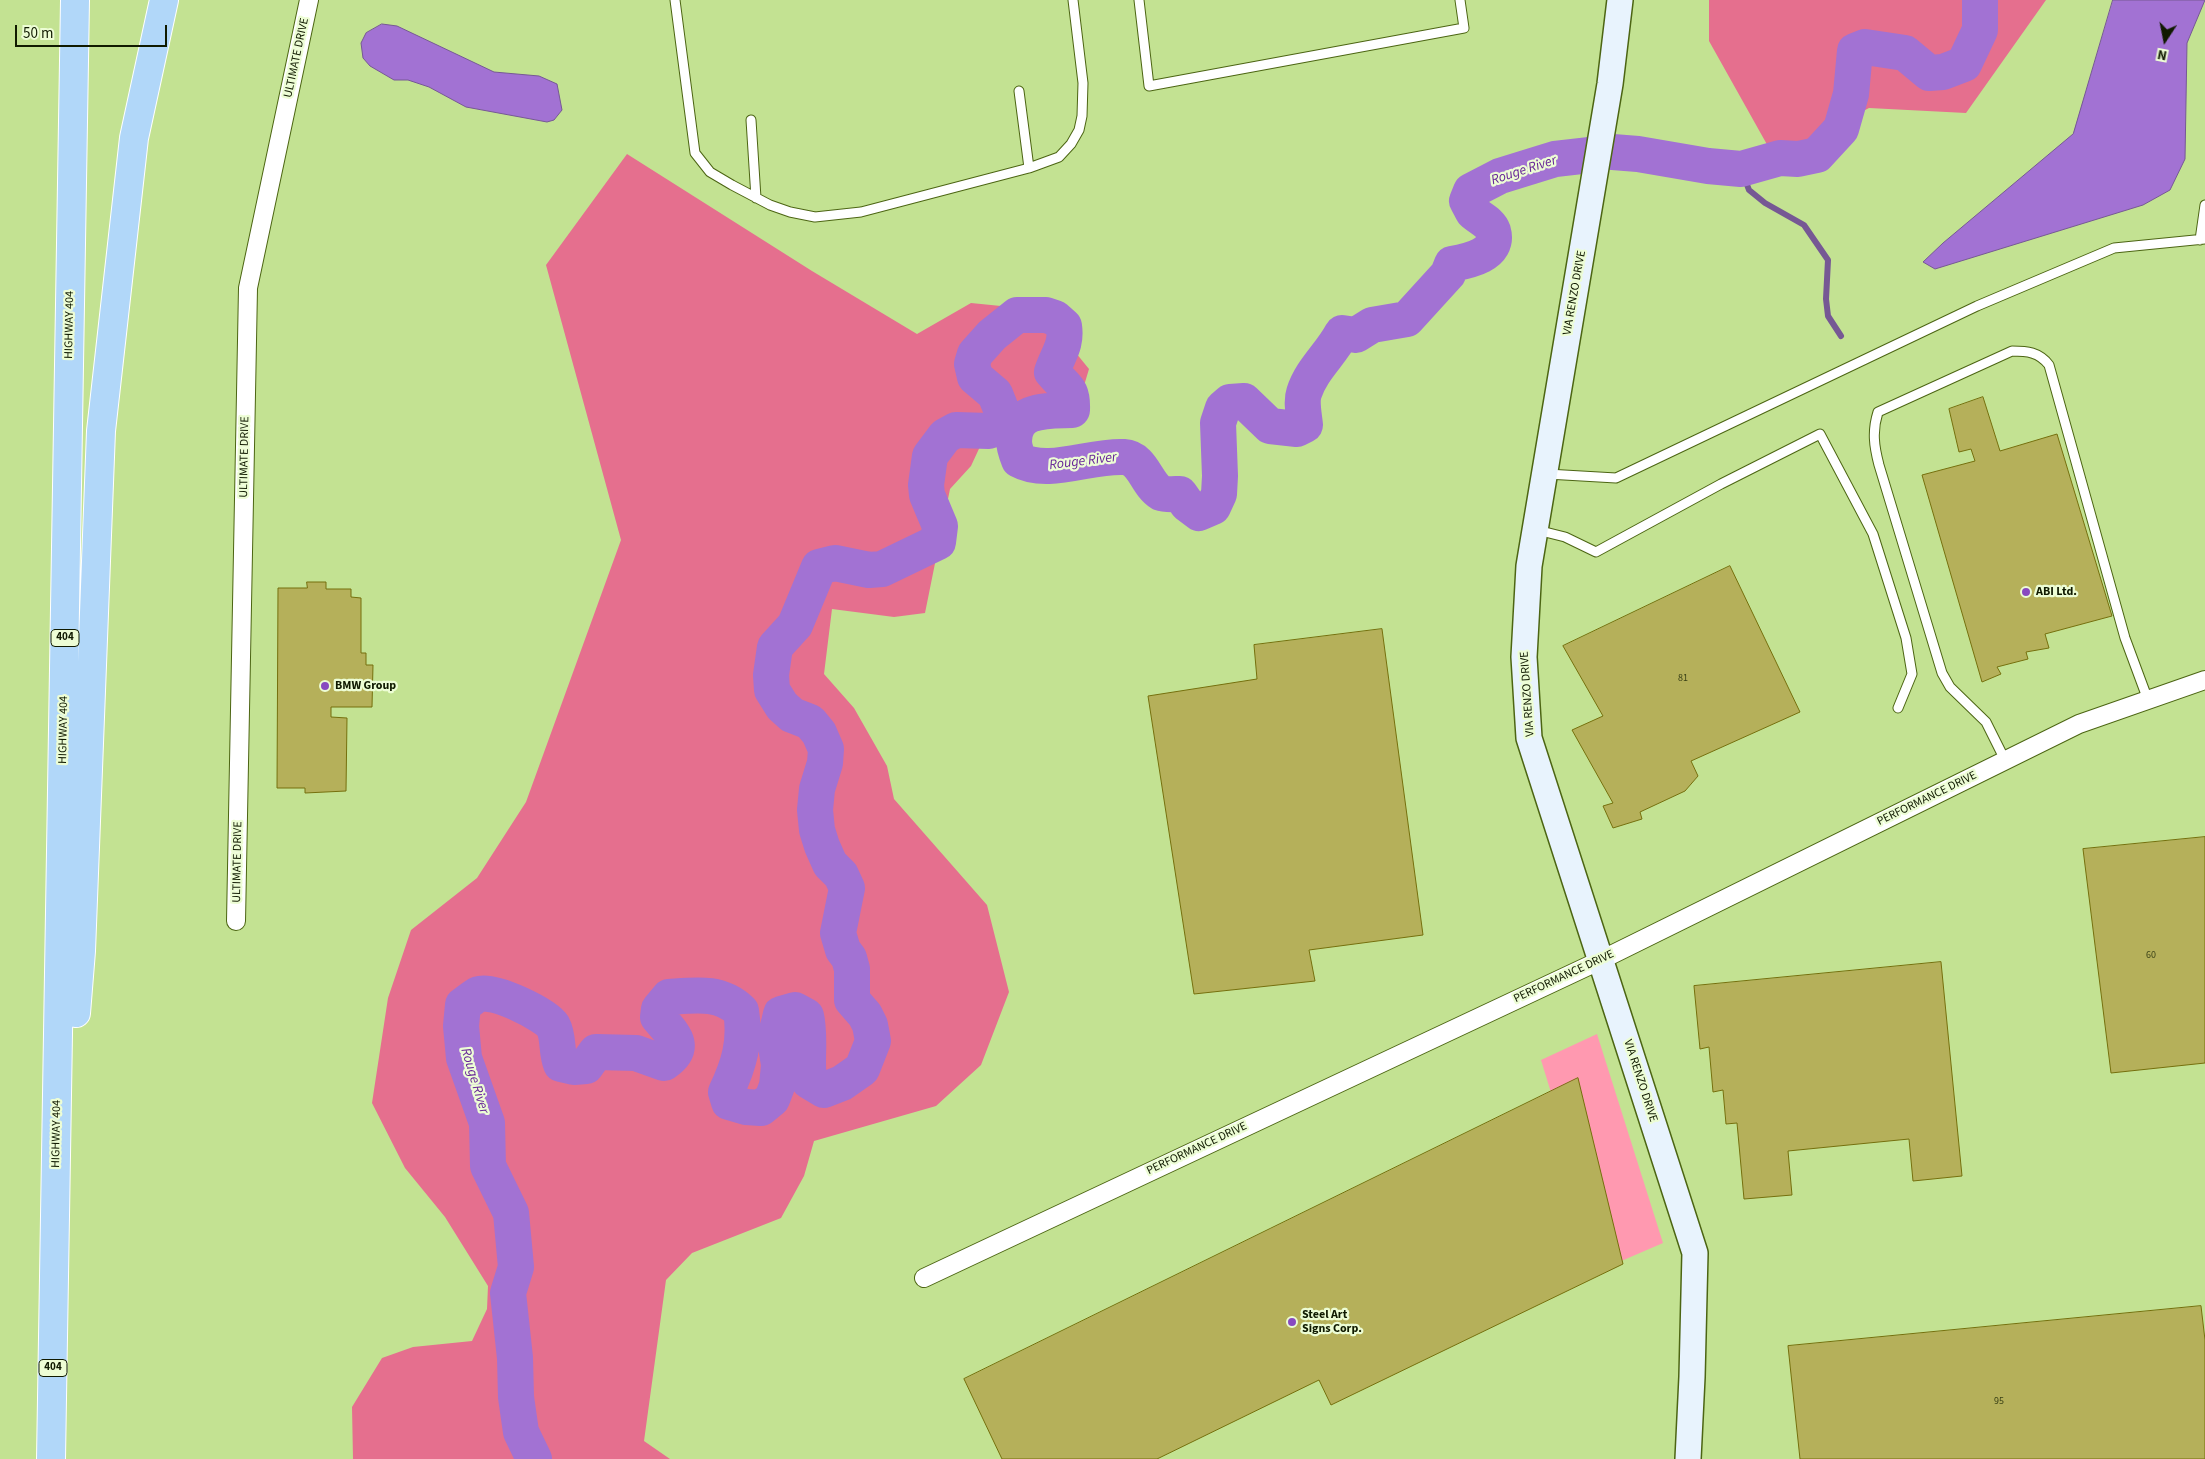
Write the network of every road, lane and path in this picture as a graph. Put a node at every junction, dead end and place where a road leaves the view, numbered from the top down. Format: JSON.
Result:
{"nodes":[{"id":1,"x":75,"y":0,"type":"edge"},
{"id":2,"x":164,"y":0,"type":"edge"},
{"id":3,"x":309,"y":0,"type":"edge"},
{"id":4,"x":675,"y":0,"type":"edge"},
{"id":5,"x":1073,"y":0,"type":"edge"},
{"id":6,"x":1139,"y":0,"type":"edge"},
{"id":7,"x":1460,"y":0,"type":"edge"},
{"id":8,"x":1620,"y":0,"type":"edge"},
{"id":9,"x":1019,"y":92,"type":"dead end"},
{"id":10,"x":751,"y":120,"type":"dead end"},
{"id":11,"x":1029,"y":168,"type":"junction"},
{"id":12,"x":756,"y":198,"type":"junction"},
{"id":13,"x":2205,"y":205,"type":"edge"},
{"id":14,"x":2202,"y":239,"type":"edge"},
{"id":15,"x":1544,"y":474,"type":"junction"},
{"id":16,"x":1535,"y":530,"type":"junction"},
{"id":17,"x":2205,"y":680,"type":"edge"},
{"id":18,"x":2148,"y":700,"type":"junction"},
{"id":19,"x":1898,"y":708,"type":"dead end"},
{"id":20,"x":2005,"y":760,"type":"junction"},
{"id":21,"x":236,"y":921,"type":"dead end"},
{"id":22,"x":1601,"y":960,"type":"junction"},
{"id":23,"x":55,"y":1276,"type":"junction"},
{"id":24,"x":924,"y":1278,"type":"dead end"},
{"id":25,"x":51,"y":1459,"type":"edge"},
{"id":26,"x":1688,"y":1459,"type":"edge"}],
"edges":[{"from":1,"to":23,"type":"highway","name":"HIGHWAY 404","number":"404"},
{"from":2,"to":23,"type":"highway"},
{"from":3,"to":21,"type":"street","name":"ULTIMATE DRIVE"},
{"from":4,"to":12,"type":"lane"},
{"from":5,"to":11,"type":"lane"},
{"from":6,"to":7,"type":"lane"},
{"from":8,"to":15,"type":"street","name":"VIA RENZO DRIVE"},
{"from":9,"to":11,"type":"lane"},
{"from":10,"to":12,"type":"lane"},
{"from":11,"to":12,"type":"lane"},
{"from":13,"to":14,"type":"lane"},
{"from":14,"to":15,"type":"lane"},
{"from":15,"to":16,"type":"street","name":"VIA RENZO DRIVE"},
{"from":16,"to":19,"type":"lane"},
{"from":16,"to":22,"type":"street","name":"VIA RENZO DRIVE"},
{"from":17,"to":18,"type":"street","name":"PERFORMANCE DRIVE"},
{"from":18,"to":20,"type":"street","name":"PERFORMANCE DRIVE"},
{"from":18,"to":20,"type":"lane"},
{"from":20,"to":22,"type":"street","name":"PERFORMANCE DRIVE"},
{"from":22,"to":24,"type":"street","name":"PERFORMANCE DRIVE"},
{"from":22,"to":26,"type":"street","name":"VIA RENZO DRIVE"},
{"from":23,"to":25,"type":"highway","name":"HIGHWAY 404","number":"404"}]}
